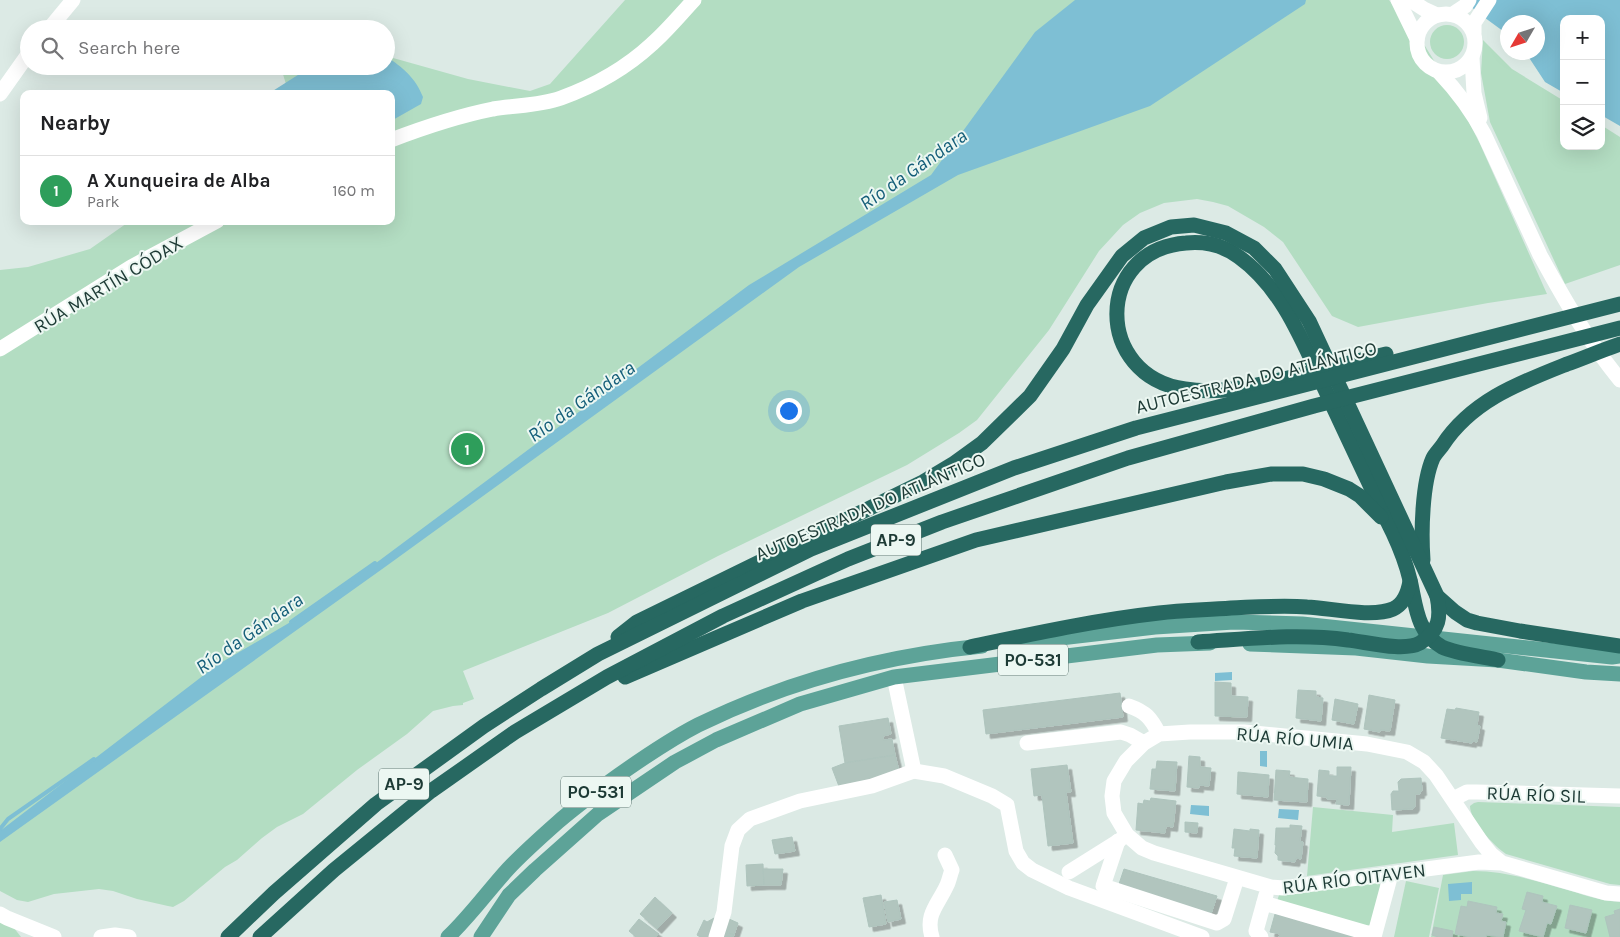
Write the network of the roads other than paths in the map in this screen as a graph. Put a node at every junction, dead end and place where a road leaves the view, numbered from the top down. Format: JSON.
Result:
{"nodes":[{"id":1,"x":73,"y":0,"type":"edge"},
{"id":2,"x":694,"y":0,"type":"edge"},
{"id":3,"x":1398,"y":0,"type":"edge"},
{"id":4,"x":1410,"y":0,"type":"edge"},
{"id":5,"x":1489,"y":0,"type":"edge"},
{"id":6,"x":1461,"y":8,"type":"edge"},
{"id":7,"x":1438,"y":15,"type":"junction"},
{"id":8,"x":56,"y":20,"type":"edge"},
{"id":9,"x":1474,"y":28,"type":"junction"},
{"id":10,"x":1416,"y":39,"type":"junction"},
{"id":11,"x":1472,"y":58,"type":"junction"},
{"id":12,"x":20,"y":66,"type":"edge"},
{"id":13,"x":1439,"y":72,"type":"junction"},
{"id":14,"x":0,"y":94,"type":"edge"},
{"id":15,"x":1484,"y":134,"type":"junction"},
{"id":16,"x":395,"y":139,"type":"edge"},
{"id":17,"x":210,"y":225,"type":"edge"},
{"id":18,"x":1620,"y":304,"type":"edge"},
{"id":19,"x":1302,"y":324,"type":"junction"},
{"id":20,"x":1620,"y":328,"type":"edge"},
{"id":21,"x":1483,"y":339,"type":"junction"},
{"id":22,"x":1620,"y":344,"type":"edge"},
{"id":23,"x":0,"y":349,"type":"edge"},
{"id":24,"x":1616,"y":375,"type":"edge"},
{"id":25,"x":1355,"y":437,"type":"junction"},
{"id":26,"x":1393,"y":533,"type":"junction"},
{"id":27,"x":1424,"y":569,"type":"junction"},
{"id":28,"x":1410,"y":580,"type":"junction"},
{"id":29,"x":1437,"y":596,"type":"junction"},
{"id":30,"x":1429,"y":636,"type":"junction"},
{"id":31,"x":1198,"y":642,"type":"junction"},
{"id":32,"x":970,"y":647,"type":"junction"},
{"id":33,"x":1617,"y":653,"type":"edge"},
{"id":34,"x":598,"y":654,"type":"junction"},
{"id":35,"x":1498,"y":660,"type":"junction"},
{"id":36,"x":1620,"y":674,"type":"edge"},
{"id":37,"x":894,"y":677,"type":"junction"},
{"id":38,"x":1128,"y":706,"type":"dead end"},
{"id":39,"x":544,"y":714,"type":"junction"},
{"id":40,"x":1159,"y":734,"type":"junction"},
{"id":41,"x":1027,"y":743,"type":"dead end"},
{"id":42,"x":1144,"y":743,"type":"junction"},
{"id":43,"x":914,"y":771,"type":"junction"},
{"id":44,"x":1620,"y":796,"type":"edge"},
{"id":45,"x":1452,"y":799,"type":"junction"},
{"id":46,"x":1123,"y":838,"type":"junction"},
{"id":47,"x":945,"y":856,"type":"dead end"},
{"id":48,"x":1502,"y":863,"type":"junction"},
{"id":49,"x":1069,"y":872,"type":"dead end"},
{"id":50,"x":1391,"y":874,"type":"junction"},
{"id":51,"x":1237,"y":878,"type":"junction"},
{"id":52,"x":1268,"y":886,"type":"junction"},
{"id":53,"x":1620,"y":894,"type":"edge"},
{"id":54,"x":1264,"y":903,"type":"junction"},
{"id":55,"x":0,"y":914,"type":"edge"},
{"id":56,"x":1374,"y":936,"type":"edge"},
{"id":57,"x":54,"y":937,"type":"edge"},
{"id":58,"x":101,"y":937,"type":"edge"},
{"id":59,"x":129,"y":937,"type":"edge"},
{"id":60,"x":228,"y":937,"type":"edge"},
{"id":61,"x":260,"y":937,"type":"edge"},
{"id":62,"x":448,"y":937,"type":"edge"},
{"id":63,"x":482,"y":937,"type":"edge"},
{"id":64,"x":716,"y":937,"type":"edge"},
{"id":65,"x":932,"y":937,"type":"edge"},
{"id":66,"x":1202,"y":937,"type":"edge"},
{"id":67,"x":1261,"y":937,"type":"edge"}],
"edges":[{"from":1,"to":8,"type":"street"},
{"from":2,"to":16,"type":"street"},
{"from":3,"to":10,"type":"street"},
{"from":4,"to":7,"type":"street"},
{"from":5,"to":9,"type":"street"},
{"from":6,"to":7,"type":"street"},
{"from":6,"to":9,"type":"street"},
{"from":7,"to":10,"type":"street"},
{"from":9,"to":11,"type":"street"},
{"from":10,"to":13,"type":"street"},
{"from":11,"to":13,"type":"street"},
{"from":11,"to":15,"type":"street"},
{"from":12,"to":14,"type":"street"},
{"from":13,"to":15,"type":"street"},
{"from":15,"to":24,"type":"street"},
{"from":17,"to":23,"type":"street","name":"RÚA MARTÍN CÓDAX"},
{"from":18,"to":21,"type":"highway","name":"AUTOESTRADA DO ATLÁNTICO","number":"AP-9"},
{"from":19,"to":21,"type":"highway"},
{"from":19,"to":25,"type":"highway"},
{"from":19,"to":34,"type":"highway"},
{"from":20,"to":39,"type":"highway","number":"AP-9"},
{"from":21,"to":34,"type":"highway","name":"AUTOESTRADA DO ATLÁNTICO","number":"AP-9"},
{"from":22,"to":27,"type":"highway"},
{"from":25,"to":26,"type":"highway"},
{"from":25,"to":27,"type":"highway"},
{"from":26,"to":28,"type":"highway"},
{"from":26,"to":39,"type":"highway"},
{"from":27,"to":29,"type":"highway"},
{"from":28,"to":30,"type":"highway"},
{"from":28,"to":32,"type":"highway"},
{"from":29,"to":30,"type":"highway"},
{"from":29,"to":33,"type":"highway"},
{"from":30,"to":31,"type":"highway"},
{"from":30,"to":35,"type":"highway"},
{"from":31,"to":35,"type":"main road","number":"PO-531"},
{"from":31,"to":37,"type":"main road","number":"PO-531"},
{"from":32,"to":33,"type":"main road","number":"PO-531"},
{"from":32,"to":62,"type":"main road","number":"PO-531"},
{"from":34,"to":60,"type":"highway","name":"AUTOESTRADA DO ATLÁNTICO","number":"AP-9"},
{"from":35,"to":36,"type":"main road","number":"PO-531"},
{"from":37,"to":43,"type":"street"},
{"from":37,"to":63,"type":"main road","number":"PO-531"},
{"from":38,"to":40,"type":"street"},
{"from":39,"to":61,"type":"highway","number":"AP-9"},
{"from":40,"to":42,"type":"street","name":"RÚA RÍO UMIA"},
{"from":40,"to":45,"type":"street","name":"RÚA RÍO UMIA"},
{"from":41,"to":42,"type":"street"},
{"from":42,"to":46,"type":"street","name":"RÚA RÍO UMIA"},
{"from":43,"to":64,"type":"street"},
{"from":43,"to":66,"type":"street"},
{"from":44,"to":45,"type":"street","name":"RÚA RÍO SIL"},
{"from":45,"to":48,"type":"street","name":"RÚA RÍO UMIA"},
{"from":46,"to":49,"type":"street"},
{"from":46,"to":51,"type":"street","name":"RÚA RÍO OITAVEN"},
{"from":46,"to":51,"type":"street"},
{"from":47,"to":65,"type":"street"},
{"from":48,"to":50,"type":"street","name":"RÚA RÍO OITAVEN"},
{"from":48,"to":53,"type":"street"},
{"from":50,"to":52,"type":"street","name":"RÚA RÍO OITAVEN"},
{"from":50,"to":56,"type":"street"},
{"from":51,"to":52,"type":"street","name":"RÚA RÍO OITAVEN"},
{"from":52,"to":54,"type":"street"},
{"from":54,"to":56,"type":"street"},
{"from":54,"to":67,"type":"street"},
{"from":55,"to":57,"type":"street"},
{"from":58,"to":59,"type":"street"}]}
